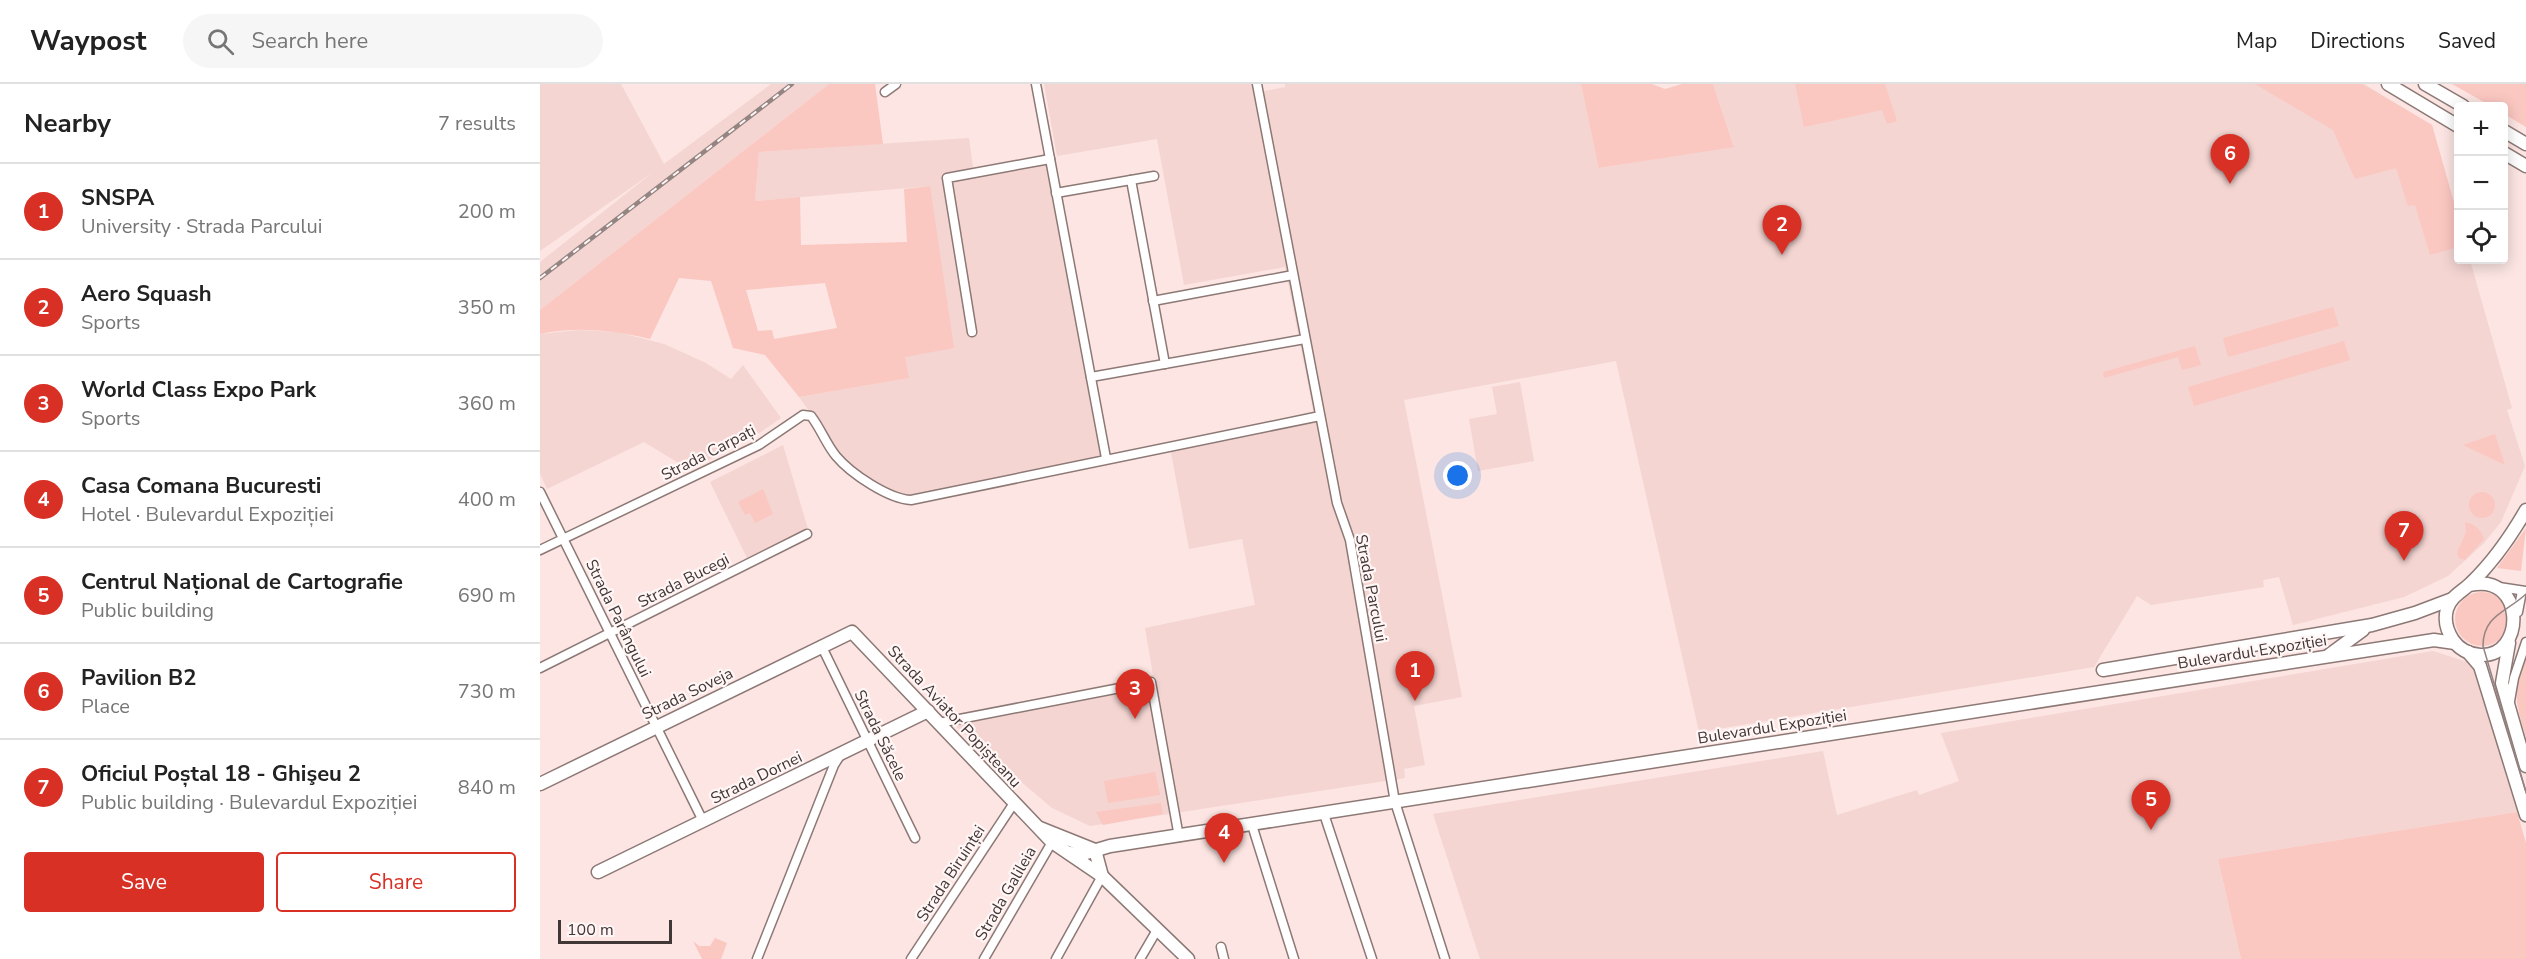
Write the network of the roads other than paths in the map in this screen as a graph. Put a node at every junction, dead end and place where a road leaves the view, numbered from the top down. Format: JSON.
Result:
{"nodes":[{"id":1,"x":896,"y":84,"type":"edge"},
{"id":2,"x":1036,"y":84,"type":"edge"},
{"id":3,"x":1257,"y":84,"type":"edge"},
{"id":4,"x":2388,"y":84,"type":"edge"},
{"id":5,"x":2425,"y":84,"type":"edge"},
{"id":6,"x":885,"y":92,"type":"dead end"},
{"id":7,"x":2456,"y":102,"type":"edge"},
{"id":8,"x":2454,"y":124,"type":"edge"},
{"id":9,"x":2508,"y":133,"type":"edge"},
{"id":10,"x":2526,"y":144,"type":"edge"},
{"id":11,"x":2508,"y":155,"type":"edge"},
{"id":12,"x":1050,"y":159,"type":"junction"},
{"id":13,"x":2526,"y":166,"type":"edge"},
{"id":14,"x":1154,"y":176,"type":"dead end"},
{"id":15,"x":1131,"y":180,"type":"junction"},
{"id":16,"x":1056,"y":193,"type":"junction"},
{"id":17,"x":1293,"y":274,"type":"junction"},
{"id":18,"x":1153,"y":301,"type":"junction"},
{"id":19,"x":972,"y":332,"type":"dead end"},
{"id":20,"x":1305,"y":339,"type":"junction"},
{"id":21,"x":1165,"y":364,"type":"junction"},
{"id":22,"x":1091,"y":377,"type":"junction"},
{"id":23,"x":1320,"y":416,"type":"junction"},
{"id":24,"x":1106,"y":458,"type":"junction"},
{"id":25,"x":540,"y":492,"type":"edge"},
{"id":26,"x":2526,"y":510,"type":"edge"},
{"id":27,"x":807,"y":534,"type":"dead end"},
{"id":28,"x":563,"y":539,"type":"junction"},
{"id":29,"x":540,"y":550,"type":"edge"},
{"id":30,"x":2470,"y":585,"type":"junction"},
{"id":31,"x":2499,"y":587,"type":"junction"},
{"id":32,"x":2524,"y":591,"type":"edge"},
{"id":33,"x":2452,"y":598,"type":"junction"},
{"id":34,"x":2521,"y":613,"type":"edge"},
{"id":35,"x":2372,"y":625,"type":"junction"},
{"id":36,"x":849,"y":631,"type":"joint"},
{"id":37,"x":610,"y":633,"type":"junction"},
{"id":38,"x":2526,"y":642,"type":"edge"},
{"id":39,"x":2455,"y":643,"type":"junction"},
{"id":40,"x":2509,"y":644,"type":"junction"},
{"id":41,"x":821,"y":645,"type":"junction"},
{"id":42,"x":2468,"y":652,"type":"junction"},
{"id":43,"x":2328,"y":656,"type":"junction"},
{"id":44,"x":540,"y":668,"type":"edge"},
{"id":45,"x":2103,"y":670,"type":"dead end"},
{"id":46,"x":928,"y":711,"type":"junction"},
{"id":47,"x":2510,"y":711,"type":"junction"},
{"id":48,"x":939,"y":723,"type":"junction"},
{"id":49,"x":656,"y":727,"type":"junction"},
{"id":50,"x":867,"y":740,"type":"junction"},
{"id":51,"x":842,"y":753,"type":"junction"},
{"id":52,"x":2526,"y":766,"type":"edge"},
{"id":53,"x":540,"y":784,"type":"edge"},
{"id":54,"x":1395,"y":802,"type":"junction"},
{"id":55,"x":1014,"y":803,"type":"junction"},
{"id":56,"x":1324,"y":814,"type":"junction"},
{"id":57,"x":2526,"y":815,"type":"edge"},
{"id":58,"x":703,"y":821,"type":"junction"},
{"id":59,"x":1251,"y":825,"type":"junction"},
{"id":60,"x":1036,"y":826,"type":"junction"},
{"id":61,"x":1179,"y":837,"type":"junction"},
{"id":62,"x":915,"y":838,"type":"dead end"},
{"id":63,"x":1052,"y":842,"type":"junction"},
{"id":64,"x":1095,"y":850,"type":"junction"},
{"id":65,"x":1068,"y":853,"type":"junction"},
{"id":66,"x":1088,"y":868,"type":"junction"},
{"id":67,"x":598,"y":872,"type":"dead end"},
{"id":68,"x":1102,"y":876,"type":"junction"},
{"id":69,"x":1157,"y":930,"type":"junction"},
{"id":70,"x":1221,"y":947,"type":"dead end"},
{"id":71,"x":757,"y":959,"type":"edge"},
{"id":72,"x":911,"y":959,"type":"edge"},
{"id":73,"x":984,"y":959,"type":"edge"},
{"id":74,"x":1056,"y":959,"type":"edge"},
{"id":75,"x":1140,"y":959,"type":"edge"},
{"id":76,"x":1188,"y":959,"type":"edge"},
{"id":77,"x":1224,"y":959,"type":"edge"},
{"id":78,"x":1294,"y":959,"type":"edge"},
{"id":79,"x":1372,"y":959,"type":"edge"},
{"id":80,"x":1445,"y":959,"type":"edge"}],
"edges":[{"from":1,"to":6,"type":"street"},
{"from":2,"to":12,"type":"street"},
{"from":3,"to":17,"type":"street","name":"Strada Parcului"},
{"from":4,"to":8,"type":"street"},
{"from":5,"to":7,"type":"street"},
{"from":9,"to":10,"type":"street"},
{"from":11,"to":13,"type":"street"},
{"from":12,"to":16,"type":"street"},
{"from":12,"to":19,"type":"street"},
{"from":14,"to":15,"type":"street"},
{"from":15,"to":16,"type":"street"},
{"from":15,"to":18,"type":"street"},
{"from":16,"to":22,"type":"street"},
{"from":17,"to":18,"type":"street"},
{"from":17,"to":20,"type":"street","name":"Strada Parcului"},
{"from":18,"to":21,"type":"street"},
{"from":20,"to":21,"type":"street"},
{"from":20,"to":23,"type":"street","name":"Strada Parcului"},
{"from":21,"to":22,"type":"street"},
{"from":22,"to":24,"type":"street"},
{"from":23,"to":24,"type":"street"},
{"from":23,"to":54,"type":"street","name":"Strada Parcului"},
{"from":24,"to":28,"type":"street","name":"Strada Carpați"},
{"from":25,"to":28,"type":"street","name":"Strada Parângului"},
{"from":26,"to":30,"type":"street"},
{"from":27,"to":37,"type":"street","name":"Strada Bucegi"},
{"from":28,"to":29,"type":"street","name":"Strada Carpați"},
{"from":28,"to":37,"type":"street","name":"Strada Parângului"},
{"from":30,"to":31,"type":"street"},
{"from":30,"to":33,"type":"street"},
{"from":31,"to":32,"type":"street"},
{"from":31,"to":34,"type":"street"},
{"from":32,"to":34,"type":"street"},
{"from":33,"to":35,"type":"street","name":"Bulevardul Expoziției"},
{"from":33,"to":39,"type":"street"},
{"from":34,"to":40,"type":"street"},
{"from":35,"to":43,"type":"street"},
{"from":35,"to":45,"type":"street","name":"Bulevardul Expoziției"},
{"from":36,"to":41,"type":"street","name":"Strada Soveja"},
{"from":36,"to":46,"type":"street","name":"Strada Aviator Popișteanu"},
{"from":37,"to":44,"type":"street","name":"Strada Bucegi"},
{"from":37,"to":49,"type":"street","name":"Strada Parângului"},
{"from":38,"to":47,"type":"street"},
{"from":39,"to":42,"type":"street"},
{"from":39,"to":43,"type":"street","name":"Bulevardul Expoziției"},
{"from":40,"to":42,"type":"street"},
{"from":40,"to":47,"type":"street"},
{"from":41,"to":49,"type":"street","name":"Strada Soveja"},
{"from":41,"to":50,"type":"street","name":"Strada Săcele"},
{"from":42,"to":57,"type":"street"},
{"from":43,"to":54,"type":"street","name":"Bulevardul Expoziției"},
{"from":46,"to":48,"type":"street","name":"Strada Aviator Popișteanu"},
{"from":46,"to":50,"type":"street","name":"Strada Dornei"},
{"from":47,"to":52,"type":"street"},
{"from":48,"to":55,"type":"street","name":"Strada Aviator Popișteanu"},
{"from":48,"to":61,"type":"street"},
{"from":49,"to":53,"type":"street","name":"Strada Soveja"},
{"from":49,"to":58,"type":"street","name":"Strada Parângului"},
{"from":50,"to":51,"type":"street","name":"Strada Dornei"},
{"from":50,"to":62,"type":"street","name":"Strada Săcele"},
{"from":51,"to":58,"type":"street","name":"Strada Dornei"},
{"from":51,"to":71,"type":"street"},
{"from":54,"to":56,"type":"street","name":"Bulevardul Expoziției"},
{"from":54,"to":80,"type":"street","name":"Strada Parcului"},
{"from":55,"to":60,"type":"street","name":"Strada Aviator Popișteanu"},
{"from":55,"to":72,"type":"street","name":"Strada Biruinței"},
{"from":56,"to":59,"type":"street","name":"Bulevardul Expoziției"},
{"from":56,"to":79,"type":"street"},
{"from":58,"to":67,"type":"street","name":"Strada Dornei"},
{"from":59,"to":61,"type":"street","name":"Bulevardul Expoziției"},
{"from":59,"to":78,"type":"street"},
{"from":60,"to":63,"type":"street","name":"Strada Aviator Popișteanu"},
{"from":60,"to":64,"type":"street","name":"Strada Aviator Popișteanu"},
{"from":61,"to":64,"type":"street","name":"Bulevardul Expoziției"},
{"from":63,"to":65,"type":"street","name":"Strada Aviator Popișteanu"},
{"from":63,"to":73,"type":"street","name":"Strada Galileia"},
{"from":64,"to":65,"type":"street","name":"Bulevardul Expoziției"},
{"from":64,"to":66,"type":"street"},
{"from":64,"to":68,"type":"street"},
{"from":65,"to":66,"type":"street","name":"Strada Aviator Popișteanu"},
{"from":66,"to":68,"type":"street","name":"Strada Aviator Popișteanu"},
{"from":68,"to":69,"type":"street","name":"Strada Aviator Popișteanu"},
{"from":68,"to":74,"type":"street"},
{"from":69,"to":75,"type":"street"},
{"from":69,"to":76,"type":"street","name":"Strada Aviator Popișteanu"},
{"from":70,"to":77,"type":"street"}]}
